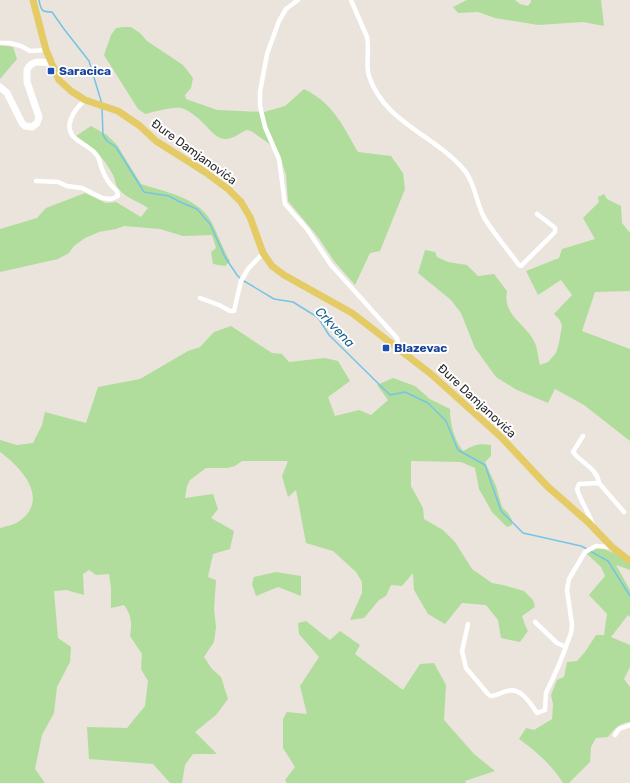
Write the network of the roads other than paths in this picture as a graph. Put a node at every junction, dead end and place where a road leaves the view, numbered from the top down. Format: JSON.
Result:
{"nodes":[{"id":1,"x":33,"y":0,"type":"edge"},
{"id":2,"x":298,"y":0,"type":"edge"},
{"id":3,"x":351,"y":0,"type":"edge"},
{"id":4,"x":0,"y":43,"type":"edge"},
{"id":5,"x":46,"y":50,"type":"junction"},
{"id":6,"x":52,"y":63,"type":"junction"},
{"id":7,"x":0,"y":87,"type":"edge"},
{"id":8,"x":85,"y":100,"type":"junction"},
{"id":9,"x":36,"y":181,"type":"dead end"},
{"id":10,"x":537,"y":214,"type":"dead end"},
{"id":11,"x":262,"y":253,"type":"junction"},
{"id":12,"x":200,"y":298,"type":"dead end"},
{"id":13,"x":396,"y":347,"type":"junction"},
{"id":14,"x":583,"y":436,"type":"dead end"},
{"id":15,"x":599,"y":483,"type":"junction"},
{"id":16,"x":624,"y":512,"type":"dead end"},
{"id":17,"x":593,"y":527,"type":"junction"},
{"id":18,"x":612,"y":547,"type":"junction"},
{"id":19,"x":630,"y":561,"type":"edge"},
{"id":20,"x":535,"y":622,"type":"dead end"},
{"id":21,"x":468,"y":624,"type":"dead end"},
{"id":22,"x":566,"y":647,"type":"junction"},
{"id":23,"x":630,"y":725,"type":"edge"},
{"id":24,"x":615,"y":735,"type":"dead end"}],
"edges":[{"from":1,"to":5,"type":"main road","name":"Đure Damjanovića"},
{"from":2,"to":13,"type":"street"},
{"from":3,"to":10,"type":"street"},
{"from":4,"to":5,"type":"street"},
{"from":5,"to":6,"type":"main road","name":"Đure Damjanovića"},
{"from":6,"to":7,"type":"street"},
{"from":6,"to":8,"type":"main road","name":"Đure Damjanovića"},
{"from":8,"to":9,"type":"street"},
{"from":8,"to":11,"type":"main road","name":"Đure Damjanovića"},
{"from":11,"to":12,"type":"street"},
{"from":11,"to":13,"type":"main road","name":"Đure Damjanovića"},
{"from":13,"to":17,"type":"main road","name":"Đure Damjanovića"},
{"from":14,"to":15,"type":"street"},
{"from":15,"to":16,"type":"street"},
{"from":15,"to":17,"type":"street"},
{"from":17,"to":18,"type":"main road","name":"Đure Damjanovića"},
{"from":18,"to":19,"type":"main road","name":"Đure Damjanovića"},
{"from":18,"to":22,"type":"street"},
{"from":20,"to":22,"type":"street"},
{"from":21,"to":22,"type":"street"},
{"from":23,"to":24,"type":"street"}]}
